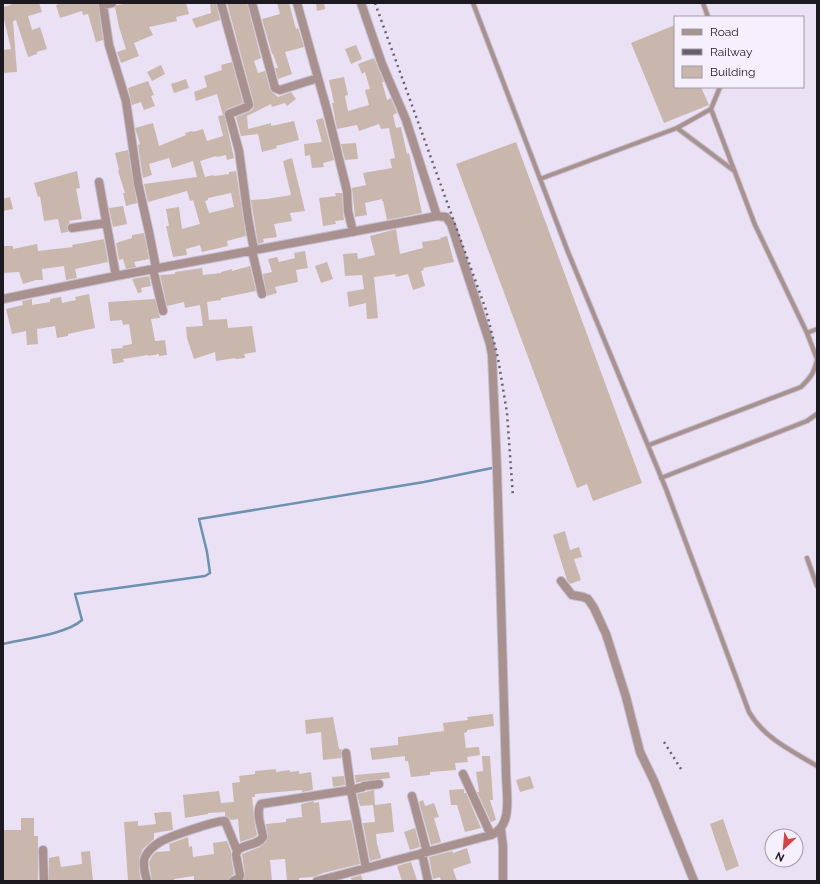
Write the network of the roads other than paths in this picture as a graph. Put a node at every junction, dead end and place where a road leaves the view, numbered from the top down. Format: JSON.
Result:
{"nodes":[{"id":1,"x":112,"y":3,"type":"edge"},
{"id":2,"x":221,"y":3,"type":"edge"},
{"id":3,"x":252,"y":3,"type":"edge"},
{"id":4,"x":297,"y":3,"type":"edge"},
{"id":5,"x":361,"y":3,"type":"edge"},
{"id":6,"x":473,"y":3,"type":"edge"},
{"id":7,"x":703,"y":3,"type":"edge"},
{"id":8,"x":103,"y":4,"type":"edge"},
{"id":9,"x":708,"y":16,"type":"edge"},
{"id":10,"x":318,"y":78,"type":"junction"},
{"id":11,"x":720,"y":88,"type":"edge"},
{"id":12,"x":711,"y":109,"type":"junction"},
{"id":13,"x":677,"y":128,"type":"junction"},
{"id":14,"x":734,"y":170,"type":"junction"},
{"id":15,"x":540,"y":179,"type":"junction"},
{"id":16,"x":98,"y":182,"type":"dead end"},
{"id":17,"x":437,"y":216,"type":"junction"},
{"id":18,"x":106,"y":223,"type":"junction"},
{"id":19,"x":72,"y":228,"type":"dead end"},
{"id":20,"x":353,"y":232,"type":"junction"},
{"id":21,"x":253,"y":250,"type":"junction"},
{"id":22,"x":154,"y":269,"type":"junction"},
{"id":23,"x":116,"y":276,"type":"junction"},
{"id":24,"x":262,"y":294,"type":"dead end"},
{"id":25,"x":3,"y":299,"type":"edge"},
{"id":26,"x":163,"y":311,"type":"dead end"},
{"id":27,"x":817,"y":329,"type":"edge"},
{"id":28,"x":807,"y":333,"type":"junction"},
{"id":29,"x":817,"y":359,"type":"edge"},
{"id":30,"x":815,"y":370,"type":"junction"},
{"id":31,"x":817,"y":375,"type":"edge"},
{"id":32,"x":817,"y":414,"type":"edge"},
{"id":33,"x":649,"y":445,"type":"junction"},
{"id":34,"x":661,"y":478,"type":"junction"},
{"id":35,"x":807,"y":558,"type":"dead end"},
{"id":36,"x":561,"y":581,"type":"dead end"},
{"id":37,"x":817,"y":586,"type":"edge"},
{"id":38,"x":346,"y":753,"type":"dead end"},
{"id":39,"x":817,"y":766,"type":"edge"},
{"id":40,"x":463,"y":774,"type":"dead end"},
{"id":41,"x":379,"y":784,"type":"dead end"},
{"id":42,"x":351,"y":790,"type":"junction"},
{"id":43,"x":412,"y":796,"type":"dead end"},
{"id":44,"x":501,"y":830,"type":"junction"},
{"id":45,"x":491,"y":835,"type":"junction"},
{"id":46,"x":43,"y":850,"type":"dead end"},
{"id":47,"x":237,"y":851,"type":"junction"},
{"id":48,"x":425,"y":853,"type":"junction"},
{"id":49,"x":366,"y":868,"type":"junction"},
{"id":50,"x":333,"y":879,"type":"edge"},
{"id":51,"x":44,"y":881,"type":"edge"},
{"id":52,"x":147,"y":881,"type":"edge"},
{"id":53,"x":233,"y":881,"type":"edge"},
{"id":54,"x":318,"y":881,"type":"edge"},
{"id":55,"x":428,"y":881,"type":"edge"},
{"id":56,"x":503,"y":881,"type":"edge"},
{"id":57,"x":694,"y":881,"type":"edge"}],
"edges":[{"from":1,"to":8,"type":"street"},
{"from":2,"to":21,"type":"street"},
{"from":3,"to":10,"type":"street"},
{"from":4,"to":10,"type":"street"},
{"from":5,"to":17,"type":"street"},
{"from":6,"to":15,"type":"lane"},
{"from":7,"to":9,"type":"lane"},
{"from":8,"to":22,"type":"street"},
{"from":10,"to":20,"type":"street"},
{"from":11,"to":12,"type":"lane"},
{"from":12,"to":13,"type":"lane"},
{"from":12,"to":14,"type":"lane"},
{"from":13,"to":14,"type":"lane"},
{"from":13,"to":15,"type":"lane"},
{"from":14,"to":28,"type":"lane"},
{"from":15,"to":33,"type":"lane"},
{"from":16,"to":18,"type":"street"},
{"from":17,"to":20,"type":"street"},
{"from":17,"to":44,"type":"street"},
{"from":18,"to":19,"type":"street"},
{"from":18,"to":23,"type":"street"},
{"from":20,"to":21,"type":"street"},
{"from":21,"to":22,"type":"street"},
{"from":21,"to":24,"type":"street"},
{"from":22,"to":23,"type":"street"},
{"from":22,"to":26,"type":"street"},
{"from":23,"to":25,"type":"street"},
{"from":27,"to":28,"type":"lane"},
{"from":28,"to":29,"type":"lane"},
{"from":29,"to":30,"type":"lane"},
{"from":30,"to":31,"type":"lane"},
{"from":30,"to":33,"type":"lane"},
{"from":32,"to":34,"type":"lane"},
{"from":33,"to":34,"type":"lane"},
{"from":34,"to":39,"type":"lane"},
{"from":35,"to":37,"type":"lane"},
{"from":36,"to":57,"type":"street"},
{"from":38,"to":42,"type":"street"},
{"from":40,"to":45,"type":"street"},
{"from":41,"to":42,"type":"street"},
{"from":42,"to":47,"type":"street"},
{"from":42,"to":49,"type":"street"},
{"from":43,"to":48,"type":"street"},
{"from":44,"to":45,"type":"street"},
{"from":44,"to":56,"type":"street"},
{"from":45,"to":48,"type":"street"},
{"from":46,"to":51,"type":"street"},
{"from":47,"to":52,"type":"street"},
{"from":47,"to":53,"type":"street"},
{"from":48,"to":49,"type":"street"},
{"from":48,"to":55,"type":"street"},
{"from":49,"to":50,"type":"street"},
{"from":50,"to":54,"type":"street"}]}
